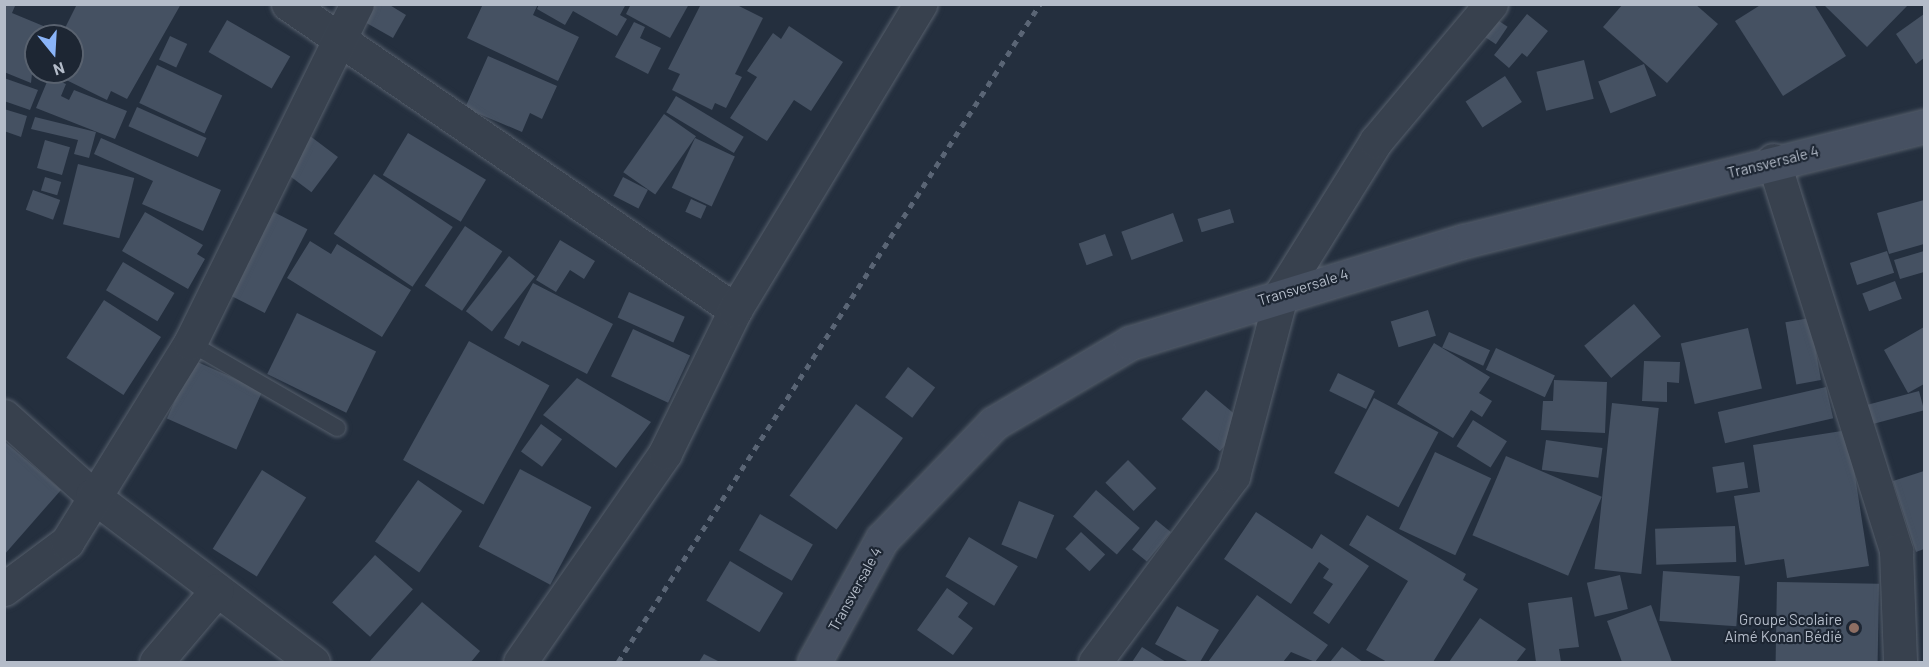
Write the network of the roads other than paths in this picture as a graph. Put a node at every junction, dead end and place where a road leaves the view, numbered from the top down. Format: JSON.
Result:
{"nodes":[{"id":1,"x":288,"y":4,"type":"edge"},
{"id":2,"x":357,"y":4,"type":"edge"},
{"id":3,"x":920,"y":4,"type":"edge"},
{"id":4,"x":1491,"y":4,"type":"edge"},
{"id":5,"x":339,"y":37,"type":"junction"},
{"id":6,"x":1924,"y":126,"type":"edge"},
{"id":7,"x":1773,"y":160,"type":"junction"},
{"id":8,"x":1282,"y":292,"type":"junction"},
{"id":9,"x":735,"y":310,"type":"junction"},
{"id":10,"x":190,"y":343,"type":"junction"},
{"id":11,"x":4,"y":416,"type":"edge"},
{"id":12,"x":338,"y":428,"type":"dead end"},
{"id":13,"x":92,"y":495,"type":"junction"},
{"id":14,"x":4,"y":589,"type":"edge"},
{"id":15,"x":217,"y":590,"type":"junction"},
{"id":16,"x":156,"y":663,"type":"edge"},
{"id":17,"x":313,"y":663,"type":"edge"},
{"id":18,"x":520,"y":663,"type":"edge"},
{"id":19,"x":814,"y":663,"type":"edge"},
{"id":20,"x":1095,"y":663,"type":"edge"},
{"id":21,"x":1900,"y":663,"type":"edge"}],
"edges":[{"from":1,"to":5,"type":"street"},
{"from":2,"to":5,"type":"street"},
{"from":3,"to":9,"type":"street"},
{"from":4,"to":8,"type":"street"},
{"from":5,"to":9,"type":"street"},
{"from":5,"to":10,"type":"street"},
{"from":6,"to":7,"type":"main road","name":"Transversale 4"},
{"from":7,"to":8,"type":"main road","name":"Transversale 4"},
{"from":7,"to":21,"type":"street"},
{"from":8,"to":19,"type":"main road","name":"Transversale 4"},
{"from":8,"to":20,"type":"street"},
{"from":9,"to":18,"type":"street"},
{"from":10,"to":12,"type":"lane"},
{"from":10,"to":13,"type":"street"},
{"from":11,"to":13,"type":"street"},
{"from":13,"to":14,"type":"street"},
{"from":13,"to":15,"type":"street"},
{"from":15,"to":16,"type":"street"},
{"from":15,"to":17,"type":"street"}]}
